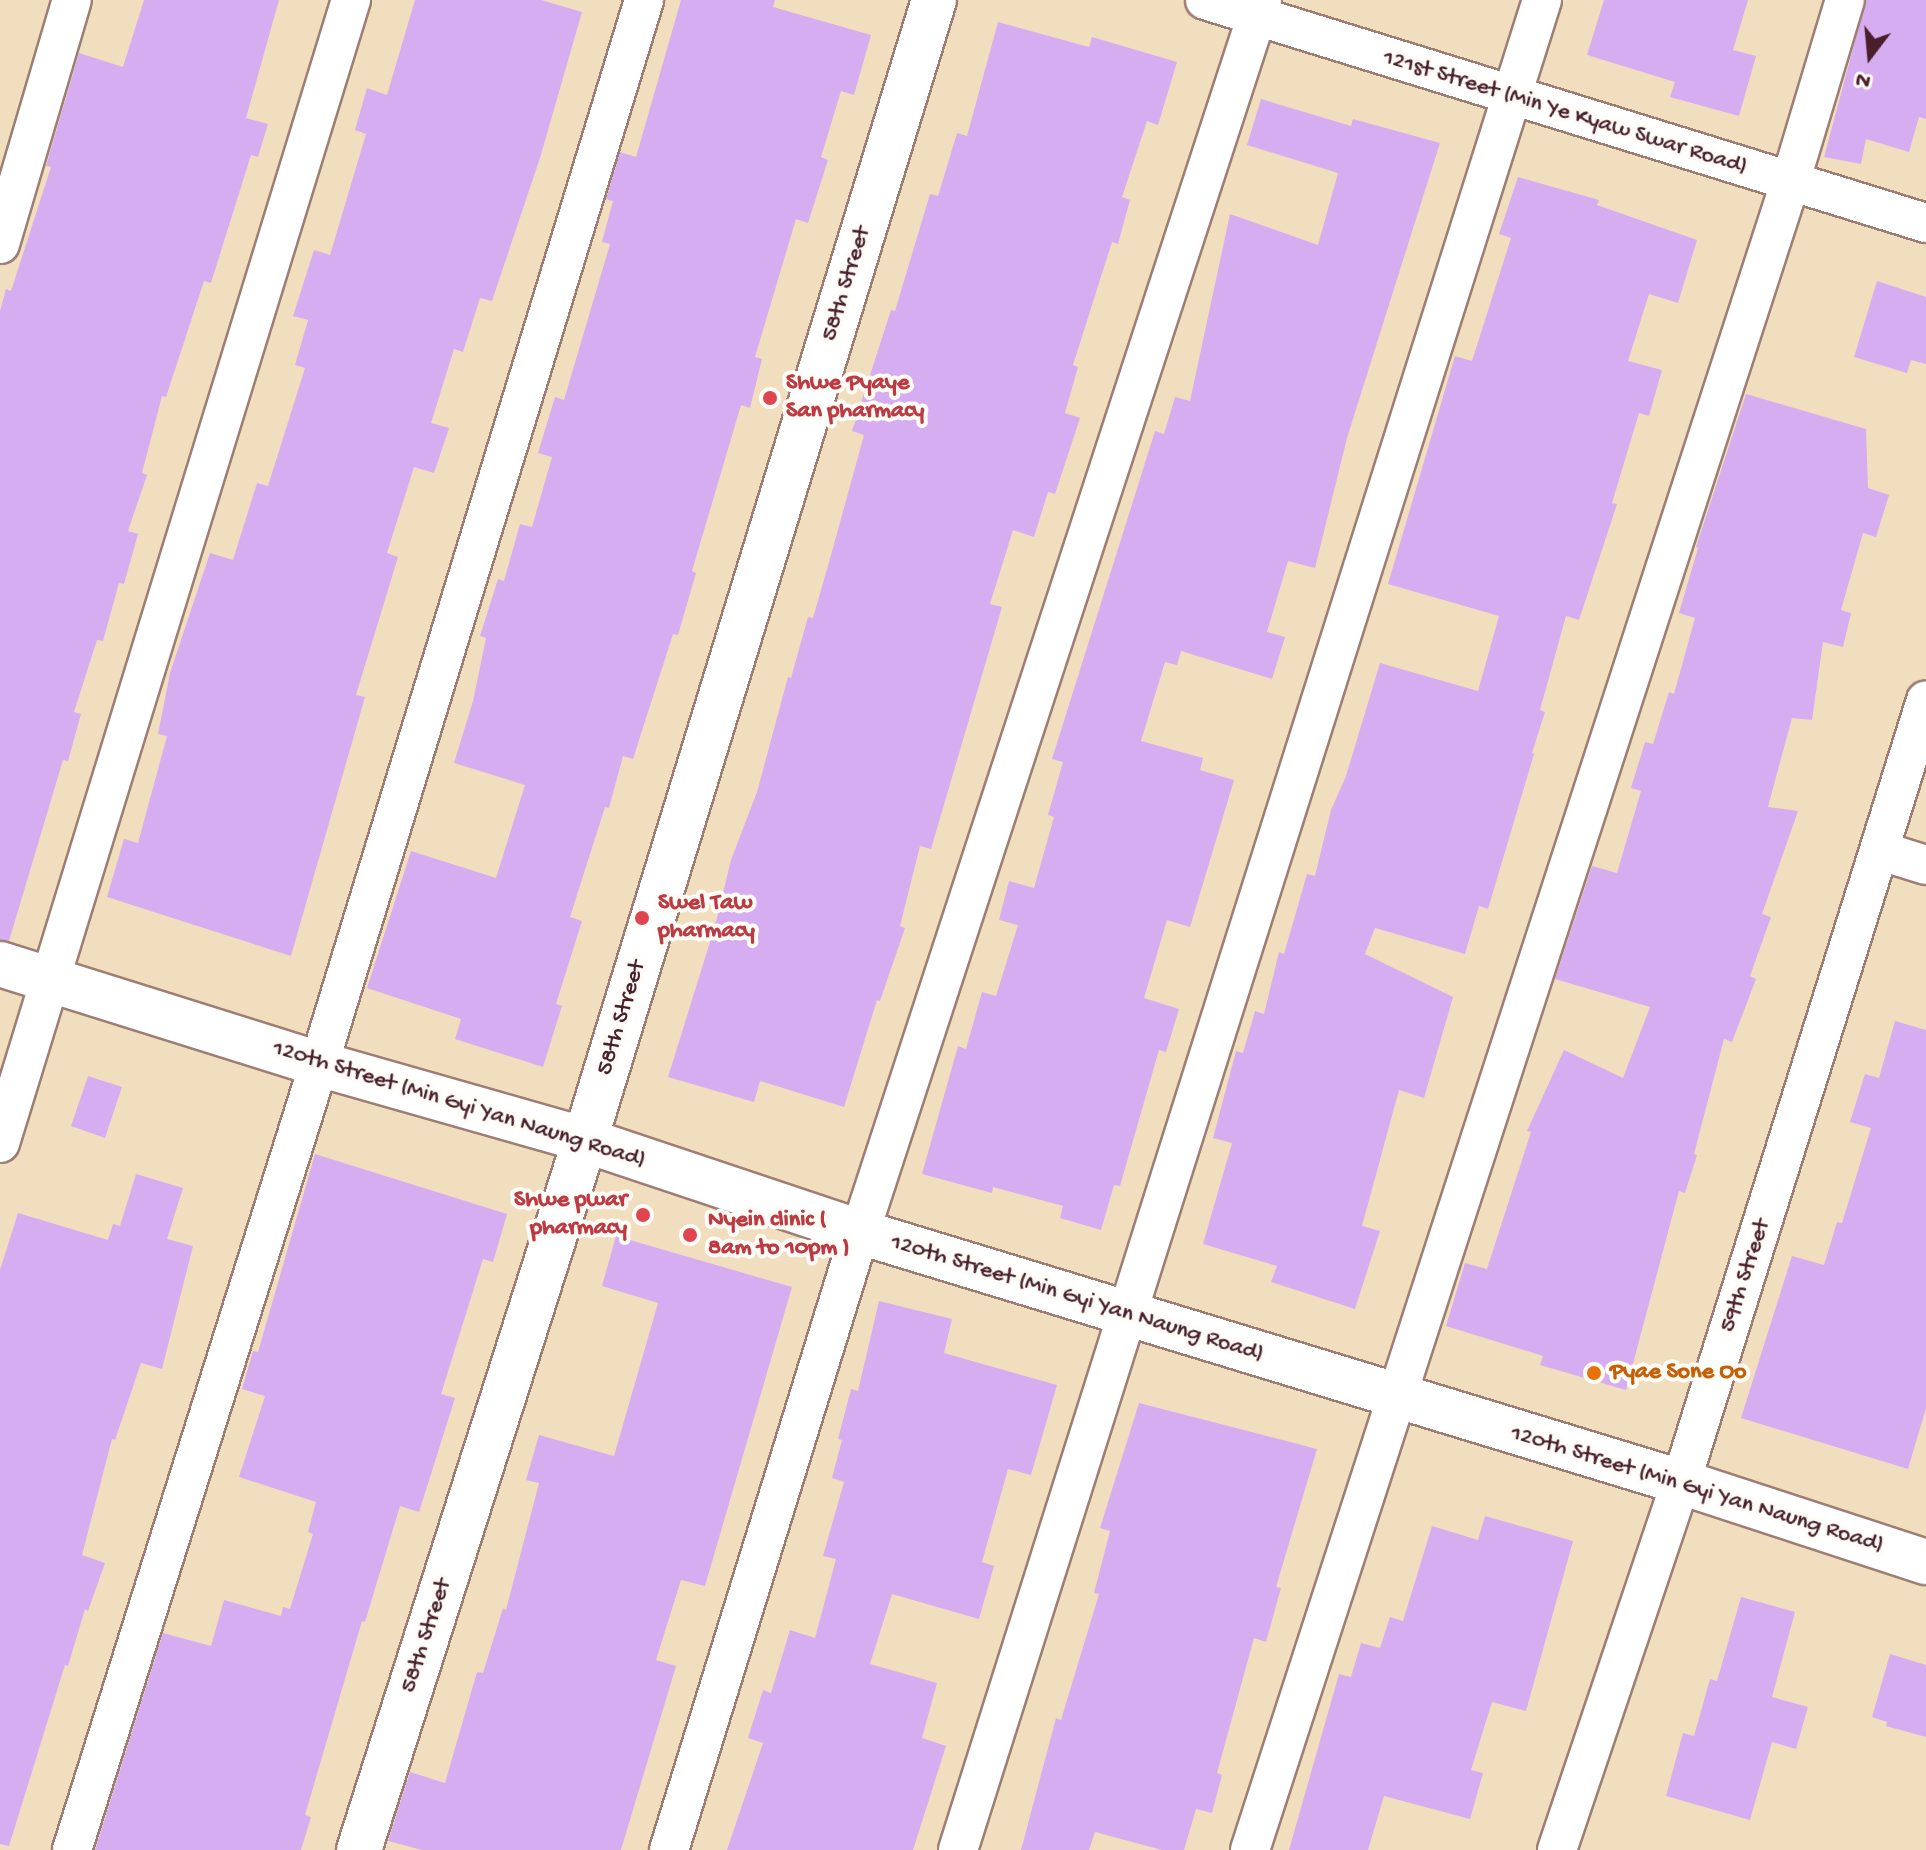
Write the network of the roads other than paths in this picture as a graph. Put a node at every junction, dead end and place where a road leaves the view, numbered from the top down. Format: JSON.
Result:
{"nodes":[{"id":1,"x":72,"y":0,"type":"edge"},
{"id":2,"x":351,"y":0,"type":"edge"},
{"id":3,"x":644,"y":0,"type":"edge"},
{"id":4,"x":934,"y":0,"type":"edge"},
{"id":5,"x":1205,"y":0,"type":"edge"},
{"id":6,"x":1542,"y":0,"type":"edge"},
{"id":7,"x":1845,"y":0,"type":"edge"},
{"id":8,"x":1260,"y":8,"type":"edge"},
{"id":9,"x":1513,"y":97,"type":"junction"},
{"id":10,"x":1790,"y":183,"type":"junction"},
{"id":11,"x":1926,"y":223,"type":"edge"},
{"id":12,"x":0,"y":244,"type":"edge"},
{"id":13,"x":1926,"y":700,"type":"edge"},
{"id":14,"x":1881,"y":851,"type":"junction"},
{"id":15,"x":1926,"y":865,"type":"edge"},
{"id":16,"x":0,"y":964,"type":"edge"},
{"id":17,"x":51,"y":981,"type":"junction"},
{"id":18,"x":319,"y":1064,"type":"junction"},
{"id":19,"x":585,"y":1140,"type":"junction"},
{"id":20,"x":0,"y":1143,"type":"edge"},
{"id":21,"x":860,"y":1232,"type":"junction"},
{"id":22,"x":1128,"y":1315,"type":"junction"},
{"id":23,"x":1394,"y":1397,"type":"junction"},
{"id":24,"x":1681,"y":1482,"type":"junction"},
{"id":25,"x":1926,"y":1562,"type":"edge"},
{"id":26,"x":72,"y":1850,"type":"edge"},
{"id":27,"x":359,"y":1850,"type":"edge"},
{"id":28,"x":669,"y":1850,"type":"edge"},
{"id":29,"x":958,"y":1850,"type":"edge"},
{"id":30,"x":1250,"y":1850,"type":"edge"},
{"id":31,"x":1557,"y":1850,"type":"edge"}],
"edges":[{"from":1,"to":12,"type":"street"},
{"from":2,"to":17,"type":"street"},
{"from":3,"to":18,"type":"street"},
{"from":4,"to":19,"type":"main road","name":"58th Street"},
{"from":5,"to":8,"type":"street","name":"121st Street (Min Ye Kyaw Swar Road)"},
{"from":6,"to":9,"type":"street"},
{"from":7,"to":10,"type":"street"},
{"from":8,"to":9,"type":"street","name":"121st Street (Min Ye Kyaw Swar Road)"},
{"from":8,"to":21,"type":"street"},
{"from":9,"to":10,"type":"street","name":"121st Street (Min Ye Kyaw Swar Road)"},
{"from":9,"to":22,"type":"street"},
{"from":10,"to":11,"type":"street","name":"121st Street (Min Ye Kyaw Swar Road)"},
{"from":10,"to":23,"type":"street"},
{"from":13,"to":14,"type":"street","name":"59th Street"},
{"from":14,"to":15,"type":"street"},
{"from":14,"to":24,"type":"street","name":"59th Street"},
{"from":16,"to":17,"type":"main road","name":"120th Street (Min Gyi Yan Naung Road)"},
{"from":17,"to":18,"type":"main road","name":"120th Street (Min Gyi Yan Naung Road)"},
{"from":17,"to":20,"type":"street"},
{"from":18,"to":19,"type":"main road","name":"120th Street (Min Gyi Yan Naung Road)"},
{"from":18,"to":26,"type":"street"},
{"from":19,"to":21,"type":"main road","name":"120th Street (Min Gyi Yan Naung Road)"},
{"from":19,"to":27,"type":"main road","name":"58th Street"},
{"from":21,"to":22,"type":"main road","name":"120th Street (Min Gyi Yan Naung Road)"},
{"from":21,"to":28,"type":"street"},
{"from":22,"to":23,"type":"main road","name":"120th Street (Min Gyi Yan Naung Road)"},
{"from":22,"to":29,"type":"street"},
{"from":23,"to":24,"type":"main road","name":"120th Street (Min Gyi Yan Naung Road)"},
{"from":23,"to":30,"type":"street"},
{"from":24,"to":25,"type":"main road","name":"120th Street (Min Gyi Yan Naung Road)"},
{"from":24,"to":31,"type":"street","name":"59th Street"}]}
